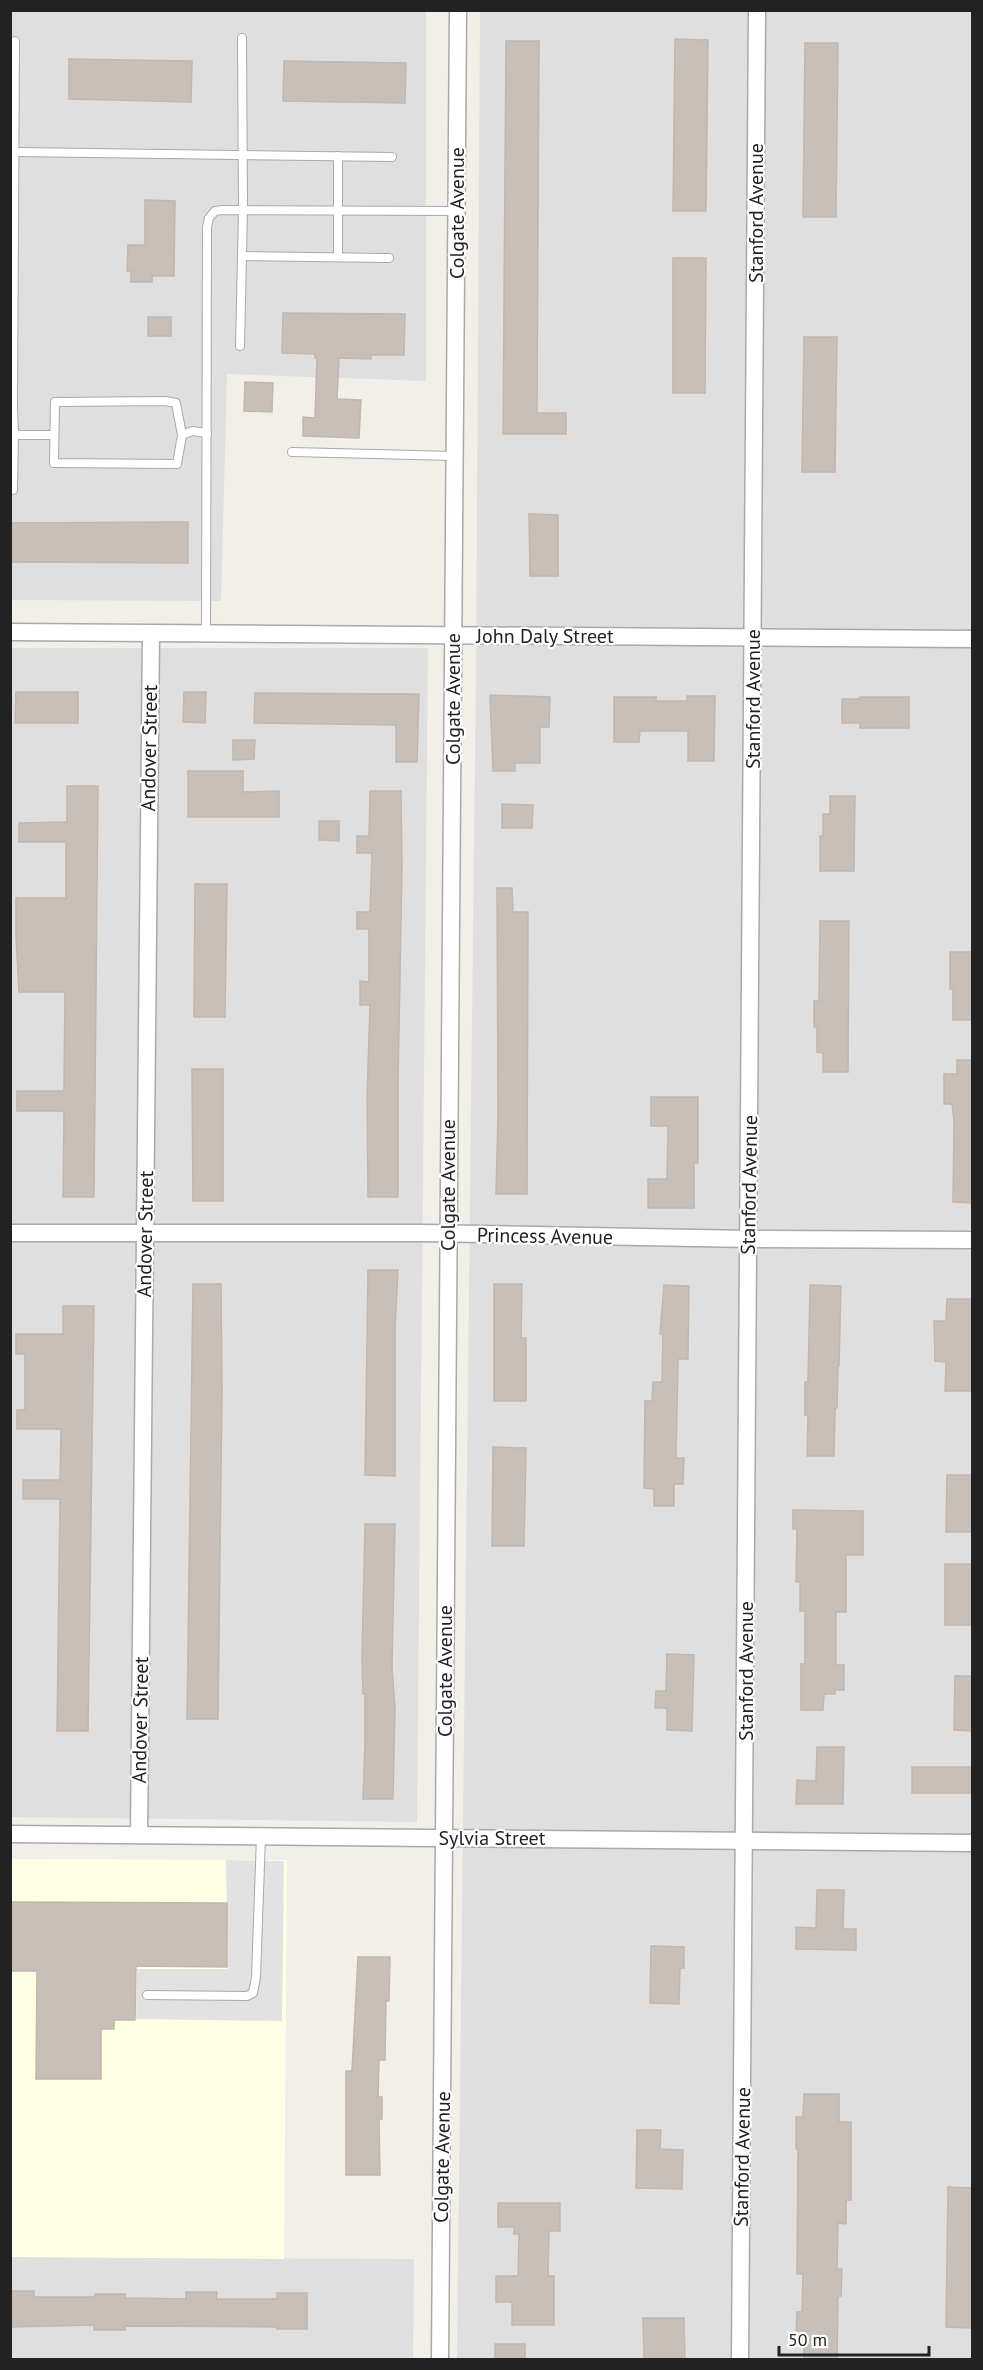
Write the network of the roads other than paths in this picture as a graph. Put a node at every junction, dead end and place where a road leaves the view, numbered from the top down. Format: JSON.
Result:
{"nodes":[{"id":1,"x":458,"y":10,"type":"edge"},
{"id":2,"x":757,"y":10,"type":"edge"},
{"id":3,"x":242,"y":38,"type":"dead end"},
{"id":4,"x":15,"y":41,"type":"dead end"},
{"id":5,"x":16,"y":152,"type":"junction"},
{"id":6,"x":242,"y":155,"type":"junction"},
{"id":7,"x":338,"y":156,"type":"junction"},
{"id":8,"x":392,"y":157,"type":"dead end"},
{"id":9,"x":243,"y":210,"type":"junction"},
{"id":10,"x":339,"y":210,"type":"junction"},
{"id":11,"x":457,"y":211,"type":"junction"},
{"id":12,"x":242,"y":256,"type":"junction"},
{"id":13,"x":339,"y":257,"type":"junction"},
{"id":14,"x":389,"y":258,"type":"dead end"},
{"id":15,"x":240,"y":346,"type":"dead end"},
{"id":16,"x":12,"y":407,"type":"edge"},
{"id":17,"x":207,"y":433,"type":"junction"},
{"id":18,"x":14,"y":435,"type":"junction"},
{"id":19,"x":54,"y":435,"type":"junction"},
{"id":20,"x":182,"y":435,"type":"junction"},
{"id":21,"x":292,"y":452,"type":"dead end"},
{"id":22,"x":455,"y":456,"type":"junction"},
{"id":23,"x":13,"y":490,"type":"dead end"},
{"id":24,"x":10,"y":632,"type":"edge"},
{"id":25,"x":151,"y":634,"type":"junction"},
{"id":26,"x":206,"y":634,"type":"junction"},
{"id":27,"x":453,"y":636,"type":"junction"},
{"id":28,"x":754,"y":638,"type":"junction"},
{"id":29,"x":972,"y":639,"type":"edge"},
{"id":30,"x":10,"y":1233,"type":"edge"},
{"id":31,"x":145,"y":1234,"type":"junction"},
{"id":32,"x":448,"y":1234,"type":"junction"},
{"id":33,"x":749,"y":1239,"type":"junction"},
{"id":34,"x":972,"y":1240,"type":"edge"},
{"id":35,"x":10,"y":1834,"type":"edge"},
{"id":36,"x":139,"y":1835,"type":"junction"},
{"id":37,"x":261,"y":1836,"type":"junction"},
{"id":38,"x":444,"y":1838,"type":"junction"},
{"id":39,"x":745,"y":1840,"type":"junction"},
{"id":40,"x":972,"y":1843,"type":"edge"},
{"id":41,"x":147,"y":1995,"type":"dead end"},
{"id":42,"x":440,"y":2360,"type":"edge"},
{"id":43,"x":740,"y":2360,"type":"edge"}],
"edges":[{"from":1,"to":11,"type":"street","name":"Colgate Avenue"},
{"from":2,"to":28,"type":"street","name":"Stanford Avenue"},
{"from":3,"to":6,"type":"lane"},
{"from":4,"to":5,"type":"lane"},
{"from":5,"to":6,"type":"lane"},
{"from":5,"to":16,"type":"lane"},
{"from":6,"to":7,"type":"lane"},
{"from":6,"to":9,"type":"lane"},
{"from":7,"to":8,"type":"lane"},
{"from":7,"to":10,"type":"lane"},
{"from":9,"to":10,"type":"lane"},
{"from":9,"to":12,"type":"lane"},
{"from":9,"to":17,"type":"lane"},
{"from":10,"to":11,"type":"lane"},
{"from":10,"to":13,"type":"lane"},
{"from":11,"to":22,"type":"street","name":"Colgate Avenue"},
{"from":12,"to":13,"type":"lane"},
{"from":12,"to":15,"type":"lane"},
{"from":13,"to":14,"type":"lane"},
{"from":16,"to":18,"type":"lane"},
{"from":17,"to":20,"type":"lane"},
{"from":17,"to":26,"type":"lane"},
{"from":18,"to":19,"type":"lane"},
{"from":18,"to":23,"type":"lane"},
{"from":19,"to":20,"type":"lane"},
{"from":19,"to":20,"type":"lane"},
{"from":21,"to":22,"type":"lane"},
{"from":22,"to":27,"type":"street","name":"Colgate Avenue"},
{"from":24,"to":25,"type":"street","name":"John Daly Street"},
{"from":25,"to":26,"type":"street","name":"John Daly Street"},
{"from":25,"to":31,"type":"street","name":"Andover Street"},
{"from":26,"to":27,"type":"street","name":"John Daly Street"},
{"from":27,"to":28,"type":"street","name":"John Daly Street"},
{"from":27,"to":32,"type":"street","name":"Colgate Avenue"},
{"from":28,"to":29,"type":"street","name":"John Daly Street"},
{"from":28,"to":33,"type":"street","name":"Stanford Avenue"},
{"from":30,"to":31,"type":"street","name":"Princess Avenue"},
{"from":31,"to":32,"type":"street","name":"Princess Avenue"},
{"from":31,"to":36,"type":"street","name":"Andover Street"},
{"from":32,"to":33,"type":"street","name":"Princess Avenue"},
{"from":32,"to":38,"type":"street","name":"Colgate Avenue"},
{"from":33,"to":34,"type":"street","name":"Princess Avenue"},
{"from":33,"to":39,"type":"street","name":"Stanford Avenue"},
{"from":35,"to":36,"type":"street","name":"Sylvia Street"},
{"from":36,"to":37,"type":"street","name":"Sylvia Street"},
{"from":37,"to":38,"type":"street","name":"Sylvia Street"},
{"from":37,"to":41,"type":"lane"},
{"from":38,"to":39,"type":"street","name":"Sylvia Street"},
{"from":38,"to":42,"type":"street","name":"Colgate Avenue"},
{"from":39,"to":40,"type":"street","name":"Sylvia Street"},
{"from":39,"to":43,"type":"street","name":"Stanford Avenue"}]}
